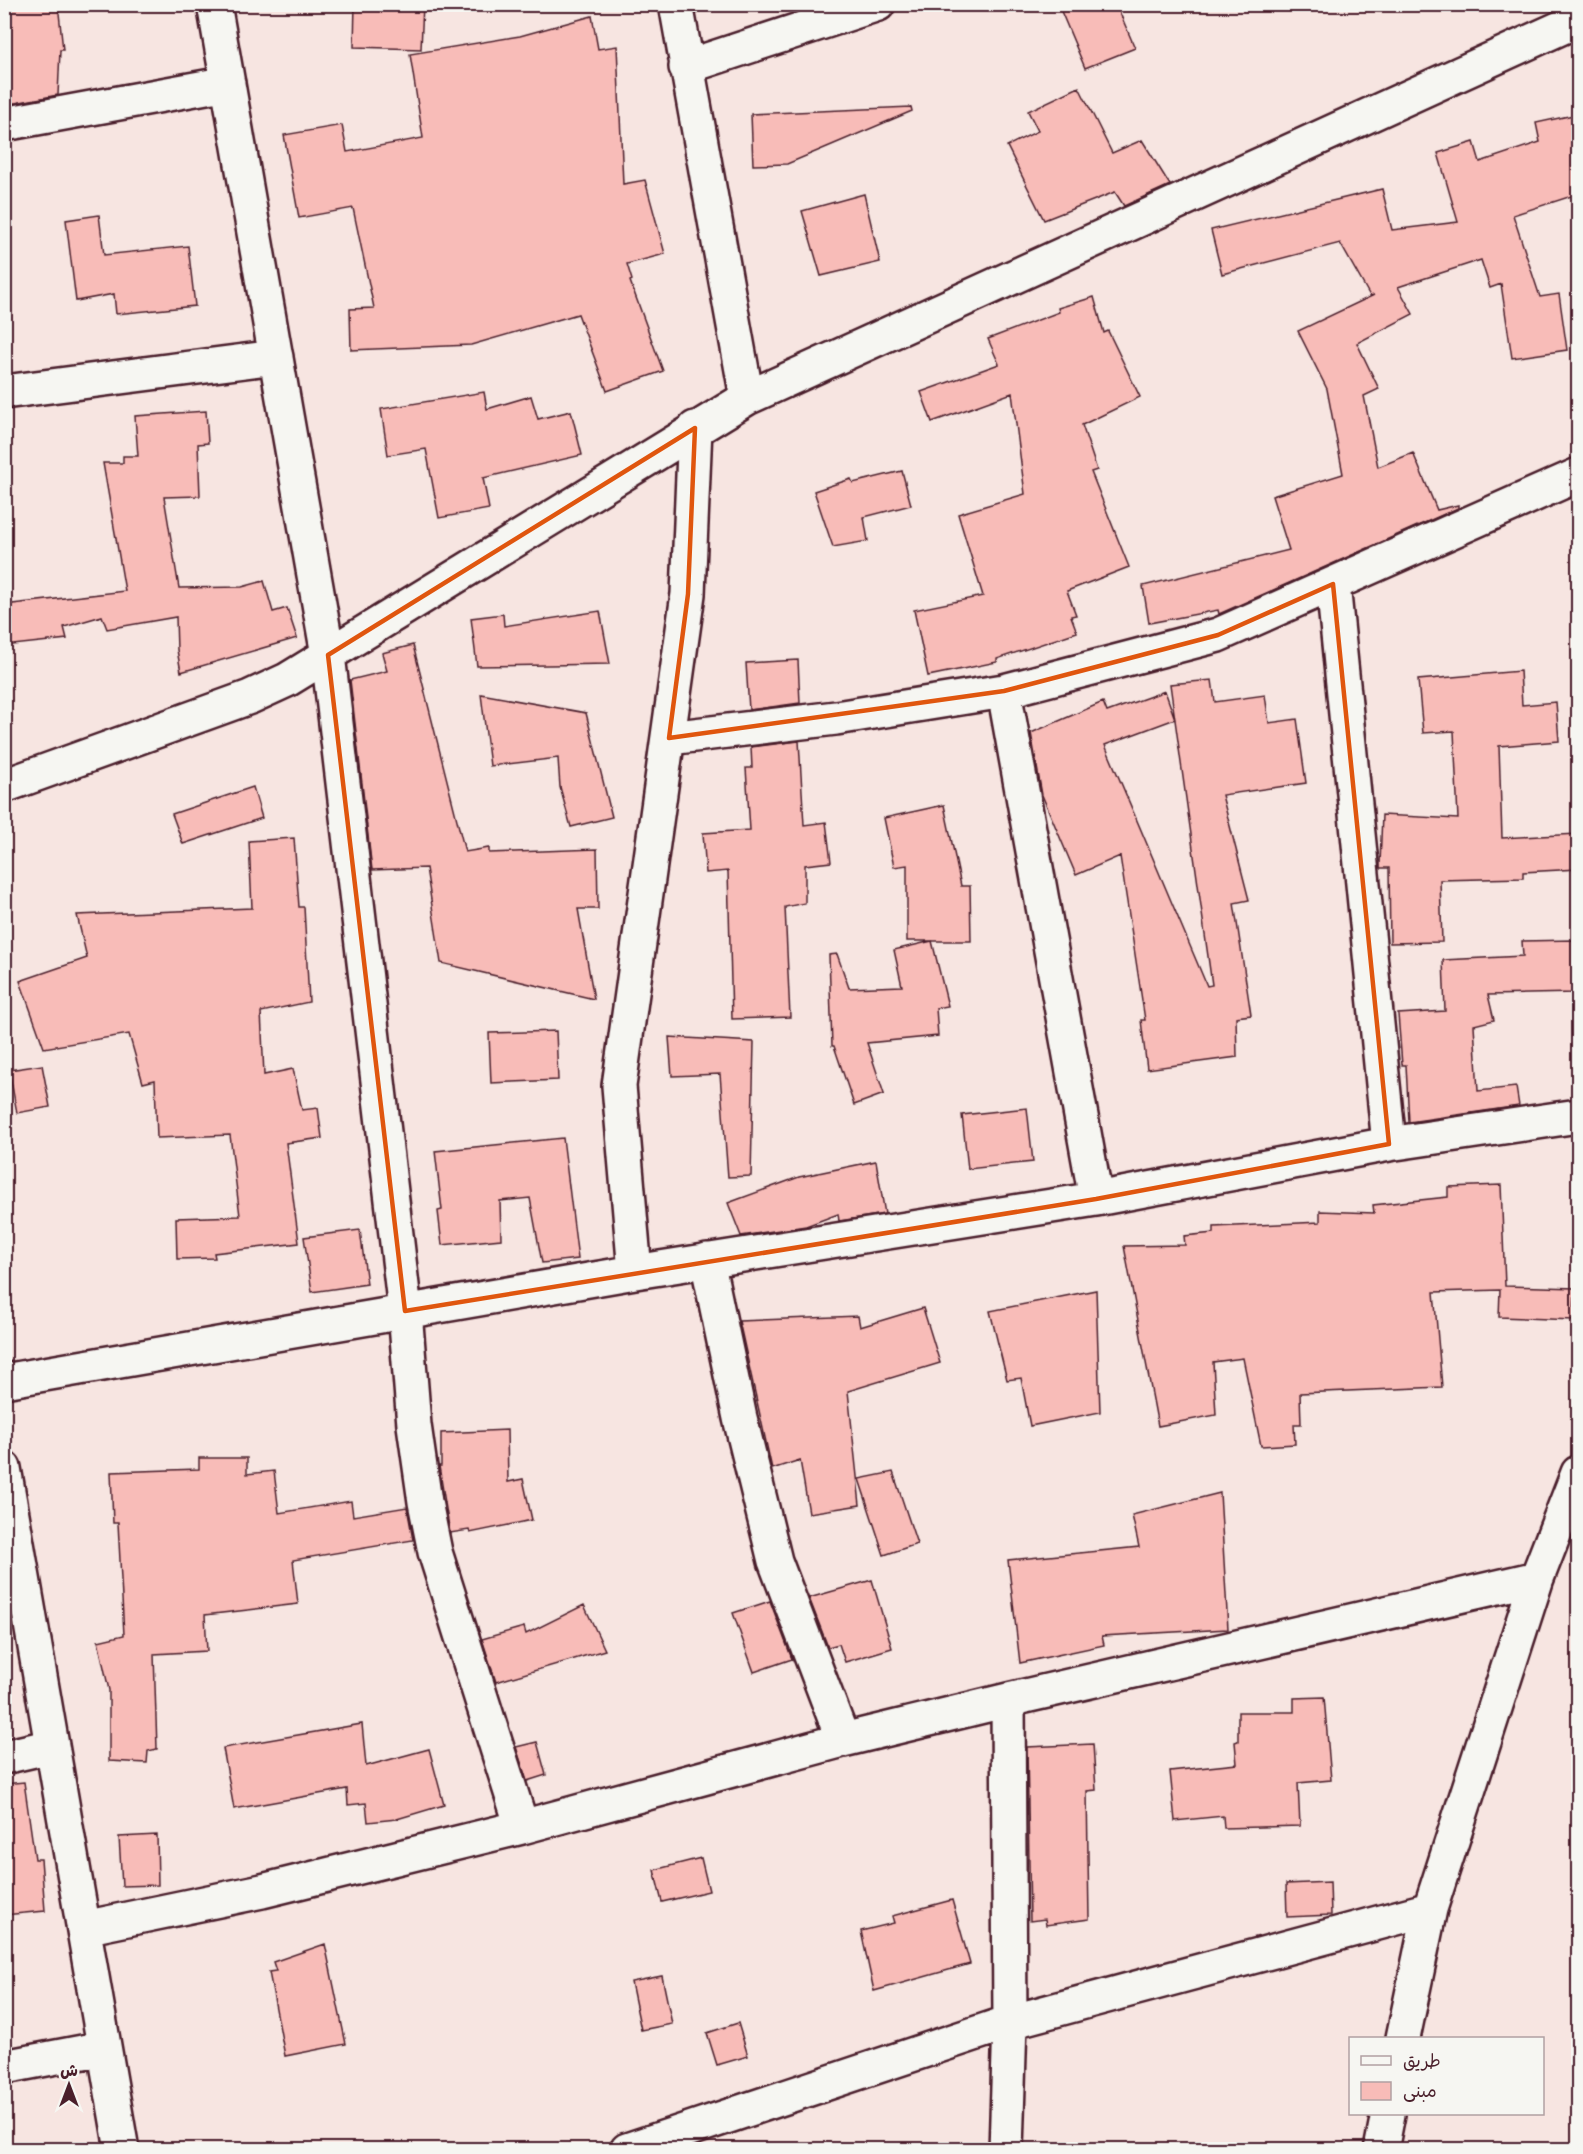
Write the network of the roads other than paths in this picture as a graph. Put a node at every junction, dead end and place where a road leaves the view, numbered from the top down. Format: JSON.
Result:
{"nodes":[{"id":1,"x":213,"y":4,"type":"edge"},
{"id":2,"x":676,"y":4,"type":"edge"},
{"id":3,"x":878,"y":4,"type":"edge"},
{"id":4,"x":1578,"y":20,"type":"edge"},
{"id":5,"x":686,"y":67,"type":"junction"},
{"id":6,"x":228,"y":83,"type":"junction"},
{"id":7,"x":4,"y":124,"type":"edge"},
{"id":8,"x":276,"y":357,"type":"junction"},
{"id":9,"x":4,"y":392,"type":"edge"},
{"id":10,"x":747,"y":398,"type":"junction"},
{"id":11,"x":695,"y":428,"type":"junction"},
{"id":12,"x":1578,"y":475,"type":"edge"},
{"id":13,"x":1334,"y":584,"type":"junction"},
{"id":14,"x":328,"y":655,"type":"junction"},
{"id":15,"x":1004,"y":691,"type":"junction"},
{"id":16,"x":669,"y":738,"type":"junction"},
{"id":17,"x":4,"y":786,"type":"edge"},
{"id":18,"x":1578,"y":1116,"type":"edge"},
{"id":19,"x":1389,"y":1144,"type":"junction"},
{"id":20,"x":1096,"y":1199,"type":"junction"},
{"id":21,"x":707,"y":1260,"type":"junction"},
{"id":22,"x":635,"y":1272,"type":"junction"},
{"id":23,"x":405,"y":1311,"type":"junction"},
{"id":24,"x":4,"y":1381,"type":"edge"},
{"id":25,"x":4,"y":1468,"type":"edge"},
{"id":26,"x":1578,"y":1473,"type":"edge"},
{"id":27,"x":1537,"y":1578,"type":"junction"},
{"id":28,"x":1008,"y":1700,"type":"junction"},
{"id":29,"x":843,"y":1740,"type":"junction"},
{"id":30,"x":52,"y":1746,"type":"junction"},
{"id":31,"x":4,"y":1757,"type":"edge"},
{"id":32,"x":522,"y":1827,"type":"junction"},
{"id":33,"x":1430,"y":1909,"type":"junction"},
{"id":34,"x":84,"y":1928,"type":"junction"},
{"id":35,"x":1011,"y":2022,"type":"junction"},
{"id":36,"x":1403,"y":2037,"type":"edge"},
{"id":37,"x":104,"y":2048,"type":"junction"},
{"id":38,"x":4,"y":2067,"type":"edge"},
{"id":39,"x":1388,"y":2115,"type":"edge"},
{"id":40,"x":122,"y":2150,"type":"edge"},
{"id":41,"x":627,"y":2150,"type":"edge"},
{"id":42,"x":1006,"y":2150,"type":"edge"},
{"id":43,"x":1381,"y":2150,"type":"edge"}],
"edges":[{"from":1,"to":6,"type":"street"},
{"from":2,"to":5,"type":"street"},
{"from":3,"to":5,"type":"street"},
{"from":4,"to":10,"type":"street"},
{"from":5,"to":10,"type":"street"},
{"from":6,"to":7,"type":"street"},
{"from":6,"to":8,"type":"street"},
{"from":8,"to":9,"type":"street"},
{"from":8,"to":14,"type":"street"},
{"from":10,"to":11,"type":"street"},
{"from":11,"to":14,"type":"street"},
{"from":11,"to":16,"type":"street"},
{"from":12,"to":13,"type":"street"},
{"from":13,"to":15,"type":"street"},
{"from":13,"to":19,"type":"street"},
{"from":14,"to":17,"type":"street"},
{"from":14,"to":23,"type":"street"},
{"from":15,"to":16,"type":"street"},
{"from":15,"to":20,"type":"street"},
{"from":16,"to":22,"type":"street"},
{"from":18,"to":19,"type":"street"},
{"from":19,"to":20,"type":"street"},
{"from":20,"to":21,"type":"street"},
{"from":21,"to":22,"type":"street"},
{"from":21,"to":29,"type":"street"},
{"from":22,"to":23,"type":"street"},
{"from":23,"to":24,"type":"street"},
{"from":23,"to":32,"type":"street"},
{"from":25,"to":30,"type":"street"},
{"from":26,"to":27,"type":"street"},
{"from":27,"to":28,"type":"street"},
{"from":27,"to":33,"type":"street"},
{"from":28,"to":29,"type":"street"},
{"from":28,"to":35,"type":"street"},
{"from":29,"to":32,"type":"street"},
{"from":30,"to":31,"type":"street"},
{"from":30,"to":34,"type":"street"},
{"from":32,"to":34,"type":"street"},
{"from":33,"to":35,"type":"street"},
{"from":33,"to":36,"type":"street"},
{"from":34,"to":37,"type":"street"},
{"from":35,"to":41,"type":"street"},
{"from":35,"to":42,"type":"street"},
{"from":37,"to":38,"type":"street"},
{"from":37,"to":40,"type":"street"},
{"from":39,"to":43,"type":"street"}]}
